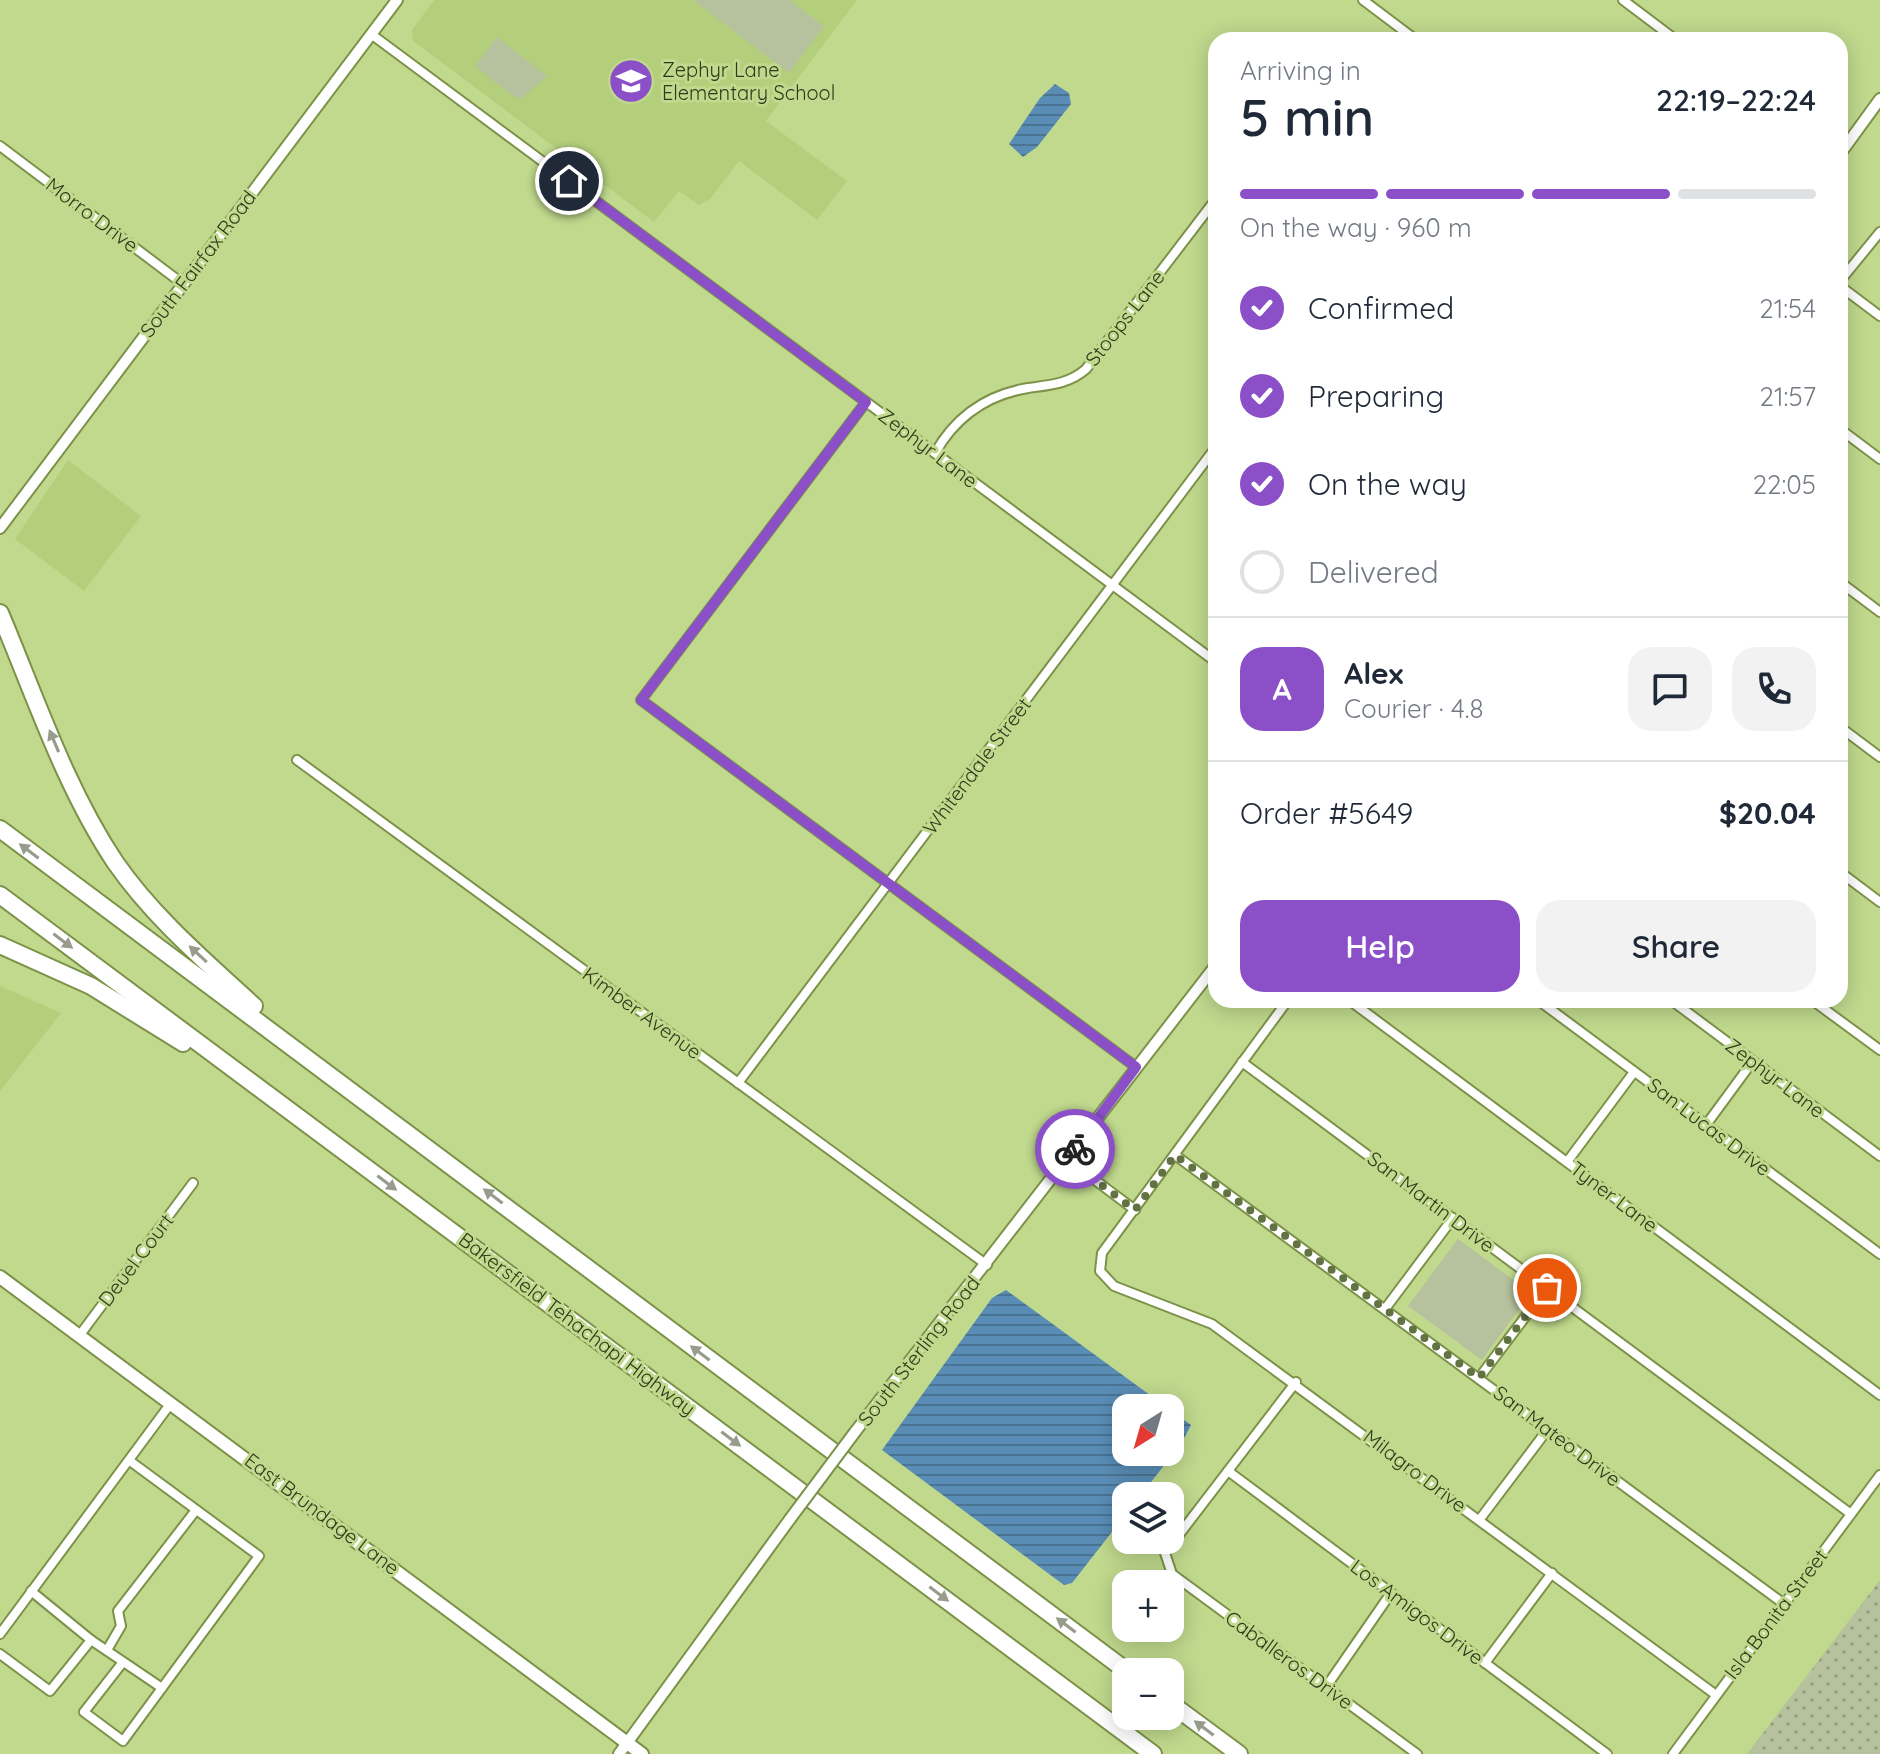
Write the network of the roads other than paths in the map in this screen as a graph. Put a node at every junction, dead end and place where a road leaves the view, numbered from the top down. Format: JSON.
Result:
{"nodes":[{"id":1,"x":397,"y":0,"type":"edge"},
{"id":2,"x":1363,"y":0,"type":"edge"},
{"id":3,"x":1623,"y":0,"type":"edge"},
{"id":4,"x":1405,"y":32,"type":"edge"},
{"id":5,"x":1665,"y":32,"type":"edge"},
{"id":6,"x":371,"y":34,"type":"junction"},
{"id":7,"x":1880,"y":99,"type":"edge"},
{"id":8,"x":1848,"y":143,"type":"edge"},
{"id":9,"x":0,"y":146,"type":"edge"},
{"id":10,"x":1208,"y":209,"type":"edge"},
{"id":11,"x":1880,"y":232,"type":"edge"},
{"id":12,"x":1848,"y":274,"type":"edge"},
{"id":13,"x":183,"y":284,"type":"junction"},
{"id":14,"x":1848,"y":290,"type":"edge"},
{"id":15,"x":1880,"y":316,"type":"edge"},
{"id":16,"x":866,"y":402,"type":"junction"},
{"id":17,"x":1848,"y":435,"type":"edge"},
{"id":18,"x":935,"y":453,"type":"junction"},
{"id":19,"x":1208,"y":458,"type":"edge"},
{"id":20,"x":1880,"y":459,"type":"edge"},
{"id":21,"x":0,"y":528,"type":"edge"},
{"id":22,"x":1113,"y":586,"type":"junction"},
{"id":23,"x":1848,"y":588,"type":"edge"},
{"id":24,"x":1880,"y":612,"type":"edge"},
{"id":25,"x":0,"y":613,"type":"edge"},
{"id":26,"x":1208,"y":656,"type":"edge"},
{"id":27,"x":1848,"y":733,"type":"edge"},
{"id":28,"x":1880,"y":757,"type":"edge"},
{"id":29,"x":297,"y":760,"type":"dead end"},
{"id":30,"x":0,"y":829,"type":"edge"},
{"id":31,"x":1848,"y":878,"type":"edge"},
{"id":32,"x":889,"y":884,"type":"junction"},
{"id":33,"x":0,"y":895,"type":"edge"},
{"id":34,"x":1880,"y":902,"type":"edge"},
{"id":35,"x":0,"y":945,"type":"edge"},
{"id":36,"x":1208,"y":975,"type":"edge"},
{"id":37,"x":1282,"y":1008,"type":"edge"},
{"id":38,"x":1360,"y":1008,"type":"edge"},
{"id":39,"x":1549,"y":1008,"type":"edge"},
{"id":40,"x":1682,"y":1008,"type":"edge"},
{"id":41,"x":1823,"y":1008,"type":"edge"},
{"id":42,"x":1880,"y":1050,"type":"edge"},
{"id":43,"x":1753,"y":1061,"type":"junction"},
{"id":44,"x":1242,"y":1062,"type":"junction"},
{"id":45,"x":317,"y":1064,"type":"junction"},
{"id":46,"x":1136,"y":1067,"type":"junction"},
{"id":47,"x":1634,"y":1072,"type":"junction"},
{"id":48,"x":738,"y":1083,"type":"junction"},
{"id":49,"x":1706,"y":1125,"type":"junction"},
{"id":50,"x":325,"y":1137,"type":"junction"},
{"id":51,"x":1175,"y":1155,"type":"junction"},
{"id":52,"x":1880,"y":1156,"type":"edge"},
{"id":53,"x":1067,"y":1159,"type":"junction"},
{"id":54,"x":1567,"y":1162,"type":"junction"},
{"id":55,"x":193,"y":1183,"type":"dead end"},
{"id":56,"x":1135,"y":1210,"type":"junction"},
{"id":57,"x":1453,"y":1218,"type":"junction"},
{"id":58,"x":1880,"y":1254,"type":"edge"},
{"id":59,"x":987,"y":1265,"type":"junction"},
{"id":60,"x":0,"y":1277,"type":"edge"},
{"id":61,"x":1547,"y":1288,"type":"junction"},
{"id":62,"x":1385,"y":1309,"type":"junction"},
{"id":63,"x":79,"y":1336,"type":"junction"},
{"id":64,"x":1479,"y":1378,"type":"junction"},
{"id":65,"x":1296,"y":1382,"type":"junction"},
{"id":66,"x":1880,"y":1395,"type":"edge"},
{"id":67,"x":171,"y":1403,"type":"junction"},
{"id":68,"x":1548,"y":1429,"type":"junction"},
{"id":69,"x":130,"y":1461,"type":"junction"},
{"id":70,"x":1228,"y":1471,"type":"junction"},
{"id":71,"x":1880,"y":1475,"type":"edge"},
{"id":72,"x":196,"y":1510,"type":"junction"},
{"id":73,"x":1851,"y":1514,"type":"junction"},
{"id":74,"x":1480,"y":1519,"type":"junction"},
{"id":75,"x":1552,"y":1573,"type":"junction"},
{"id":76,"x":31,"y":1591,"type":"junction"},
{"id":77,"x":1391,"y":1593,"type":"junction"},
{"id":78,"x":1784,"y":1604,"type":"junction"},
{"id":79,"x":0,"y":1634,"type":"edge"},
{"id":80,"x":91,"y":1640,"type":"junction"},
{"id":81,"x":107,"y":1650,"type":"junction"},
{"id":82,"x":0,"y":1654,"type":"edge"},
{"id":83,"x":1112,"y":1660,"type":"edge"},
{"id":84,"x":123,"y":1662,"type":"junction"},
{"id":85,"x":1485,"y":1663,"type":"junction"},
{"id":86,"x":1326,"y":1687,"type":"junction"},
{"id":87,"x":162,"y":1688,"type":"junction"},
{"id":88,"x":1716,"y":1695,"type":"junction"},
{"id":89,"x":1184,"y":1713,"type":"edge"},
{"id":90,"x":627,"y":1743,"type":"junction"},
{"id":91,"x":619,"y":1754,"type":"edge"},
{"id":92,"x":642,"y":1754,"type":"edge"},
{"id":93,"x":1153,"y":1754,"type":"edge"},
{"id":94,"x":1239,"y":1754,"type":"edge"},
{"id":95,"x":1417,"y":1754,"type":"edge"},
{"id":96,"x":1607,"y":1754,"type":"edge"},
{"id":97,"x":1673,"y":1754,"type":"edge"}],
"edges":[{"from":1,"to":6,"type":"street","name":"South Fairfax Road"},
{"from":2,"to":4,"type":"street"},
{"from":3,"to":5,"type":"street"},
{"from":6,"to":13,"type":"street","name":"South Fairfax Road"},
{"from":6,"to":16,"type":"street","name":"Zephyr Lane"},
{"from":7,"to":8,"type":"street"},
{"from":9,"to":13,"type":"street","name":"Morro Drive"},
{"from":10,"to":18,"type":"street","name":"Stoops Lane"},
{"from":11,"to":12,"type":"street"},
{"from":13,"to":21,"type":"street","name":"South Fairfax Road"},
{"from":14,"to":15,"type":"street"},
{"from":16,"to":18,"type":"street","name":"Zephyr Lane"},
{"from":16,"to":32,"type":"street"},
{"from":17,"to":20,"type":"street"},
{"from":18,"to":22,"type":"street","name":"Zephyr Lane"},
{"from":19,"to":22,"type":"street","name":"Whitendale Street"},
{"from":22,"to":26,"type":"street","name":"Zephyr Lane"},
{"from":22,"to":32,"type":"street","name":"Whitendale Street"},
{"from":23,"to":24,"type":"street"},
{"from":45,"to":25,"type":"highway","one_way":true},
{"from":27,"to":28,"type":"street"},
{"from":29,"to":48,"type":"street","name":"Kimber Avenue"},
{"from":45,"to":30,"type":"highway","one_way":true},
{"from":31,"to":34,"type":"street"},
{"from":32,"to":46,"type":"street"},
{"from":32,"to":48,"type":"street","name":"Whitendale Street"},
{"from":33,"to":50,"type":"highway","name":"Bakersfield Tehachapi Highway","one_way":true},
{"from":35,"to":50,"type":"highway"},
{"from":36,"to":46,"type":"street","name":"South Sterling Road"},
{"from":37,"to":44,"type":"street"},
{"from":38,"to":54,"type":"street","name":"Tyner Lane"},
{"from":39,"to":47,"type":"street","name":"San Lucas Drive"},
{"from":40,"to":43,"type":"street","name":"Zephyr Lane"},
{"from":41,"to":42,"type":"street"},
{"from":43,"to":49,"type":"street"},
{"from":43,"to":52,"type":"street","name":"Zephyr Lane"},
{"from":44,"to":51,"type":"street"},
{"from":44,"to":57,"type":"street","name":"San Martin Drive"},
{"from":83,"to":45,"type":"highway","one_way":true},
{"from":46,"to":53,"type":"street","name":"South Sterling Road"},
{"from":47,"to":49,"type":"street","name":"San Lucas Drive"},
{"from":47,"to":54,"type":"street"},
{"from":48,"to":59,"type":"street","name":"Kimber Avenue"},
{"from":49,"to":58,"type":"street","name":"San Lucas Drive"},
{"from":50,"to":93,"type":"highway","name":"Bakersfield Tehachapi Highway","one_way":true},
{"from":51,"to":56,"type":"street"},
{"from":51,"to":62,"type":"street","name":"San Mateo Drive"},
{"from":53,"to":56,"type":"street"},
{"from":53,"to":59,"type":"street","name":"South Sterling Road"},
{"from":54,"to":66,"type":"street","name":"Tyner Lane"},
{"from":55,"to":63,"type":"street","name":"Deuel Court"},
{"from":56,"to":65,"type":"street","name":"Milagro Drive"},
{"from":57,"to":61,"type":"street","name":"San Martin Drive"},
{"from":57,"to":62,"type":"street"},
{"from":59,"to":90,"type":"street","name":"South Sterling Road","bridge":true},
{"from":60,"to":63,"type":"main road","name":"East Brundage Lane"},
{"from":61,"to":64,"type":"street"},
{"from":61,"to":73,"type":"street","name":"San Martin Drive"},
{"from":62,"to":64,"type":"street","name":"San Mateo Drive"},
{"from":63,"to":67,"type":"main road","name":"East Brundage Lane"},
{"from":64,"to":68,"type":"street","name":"San Mateo Drive"},
{"from":65,"to":70,"type":"street"},
{"from":65,"to":74,"type":"street","name":"Milagro Drive"},
{"from":67,"to":69,"type":"street"},
{"from":67,"to":90,"type":"main road","name":"East Brundage Lane"},
{"from":68,"to":74,"type":"street"},
{"from":68,"to":78,"type":"street","name":"San Mateo Drive"},
{"from":69,"to":72,"type":"street"},
{"from":69,"to":76,"type":"street"},
{"from":70,"to":77,"type":"street","name":"Los Amigos Drive"},
{"from":70,"to":86,"type":"street","name":"Caballeros Drive"},
{"from":71,"to":73,"type":"street","name":"Isla Bonita Street"},
{"from":72,"to":81,"type":"street"},
{"from":72,"to":87,"type":"street"},
{"from":73,"to":78,"type":"street","name":"Isla Bonita Street"},
{"from":74,"to":75,"type":"street","name":"Milagro Drive"},
{"from":75,"to":85,"type":"street"},
{"from":75,"to":88,"type":"street","name":"Milagro Drive"},
{"from":76,"to":79,"type":"street"},
{"from":76,"to":80,"type":"street"},
{"from":77,"to":85,"type":"street","name":"Los Amigos Drive"},
{"from":77,"to":86,"type":"street"},
{"from":78,"to":88,"type":"street","name":"Isla Bonita Street"},
{"from":80,"to":81,"type":"street"},
{"from":80,"to":82,"type":"street"},
{"from":81,"to":84,"type":"street"},
{"from":84,"to":87,"type":"street"},
{"from":84,"to":87,"type":"street"},
{"from":85,"to":96,"type":"street","name":"Los Amigos Drive"},
{"from":86,"to":95,"type":"street","name":"Caballeros Drive"},
{"from":88,"to":97,"type":"street","name":"Isla Bonita Street"},
{"from":94,"to":89,"type":"highway","one_way":true},
{"from":90,"to":91,"type":"street","name":"South Sterling Road"},
{"from":90,"to":92,"type":"main road","name":"East Brundage Lane"}]}
